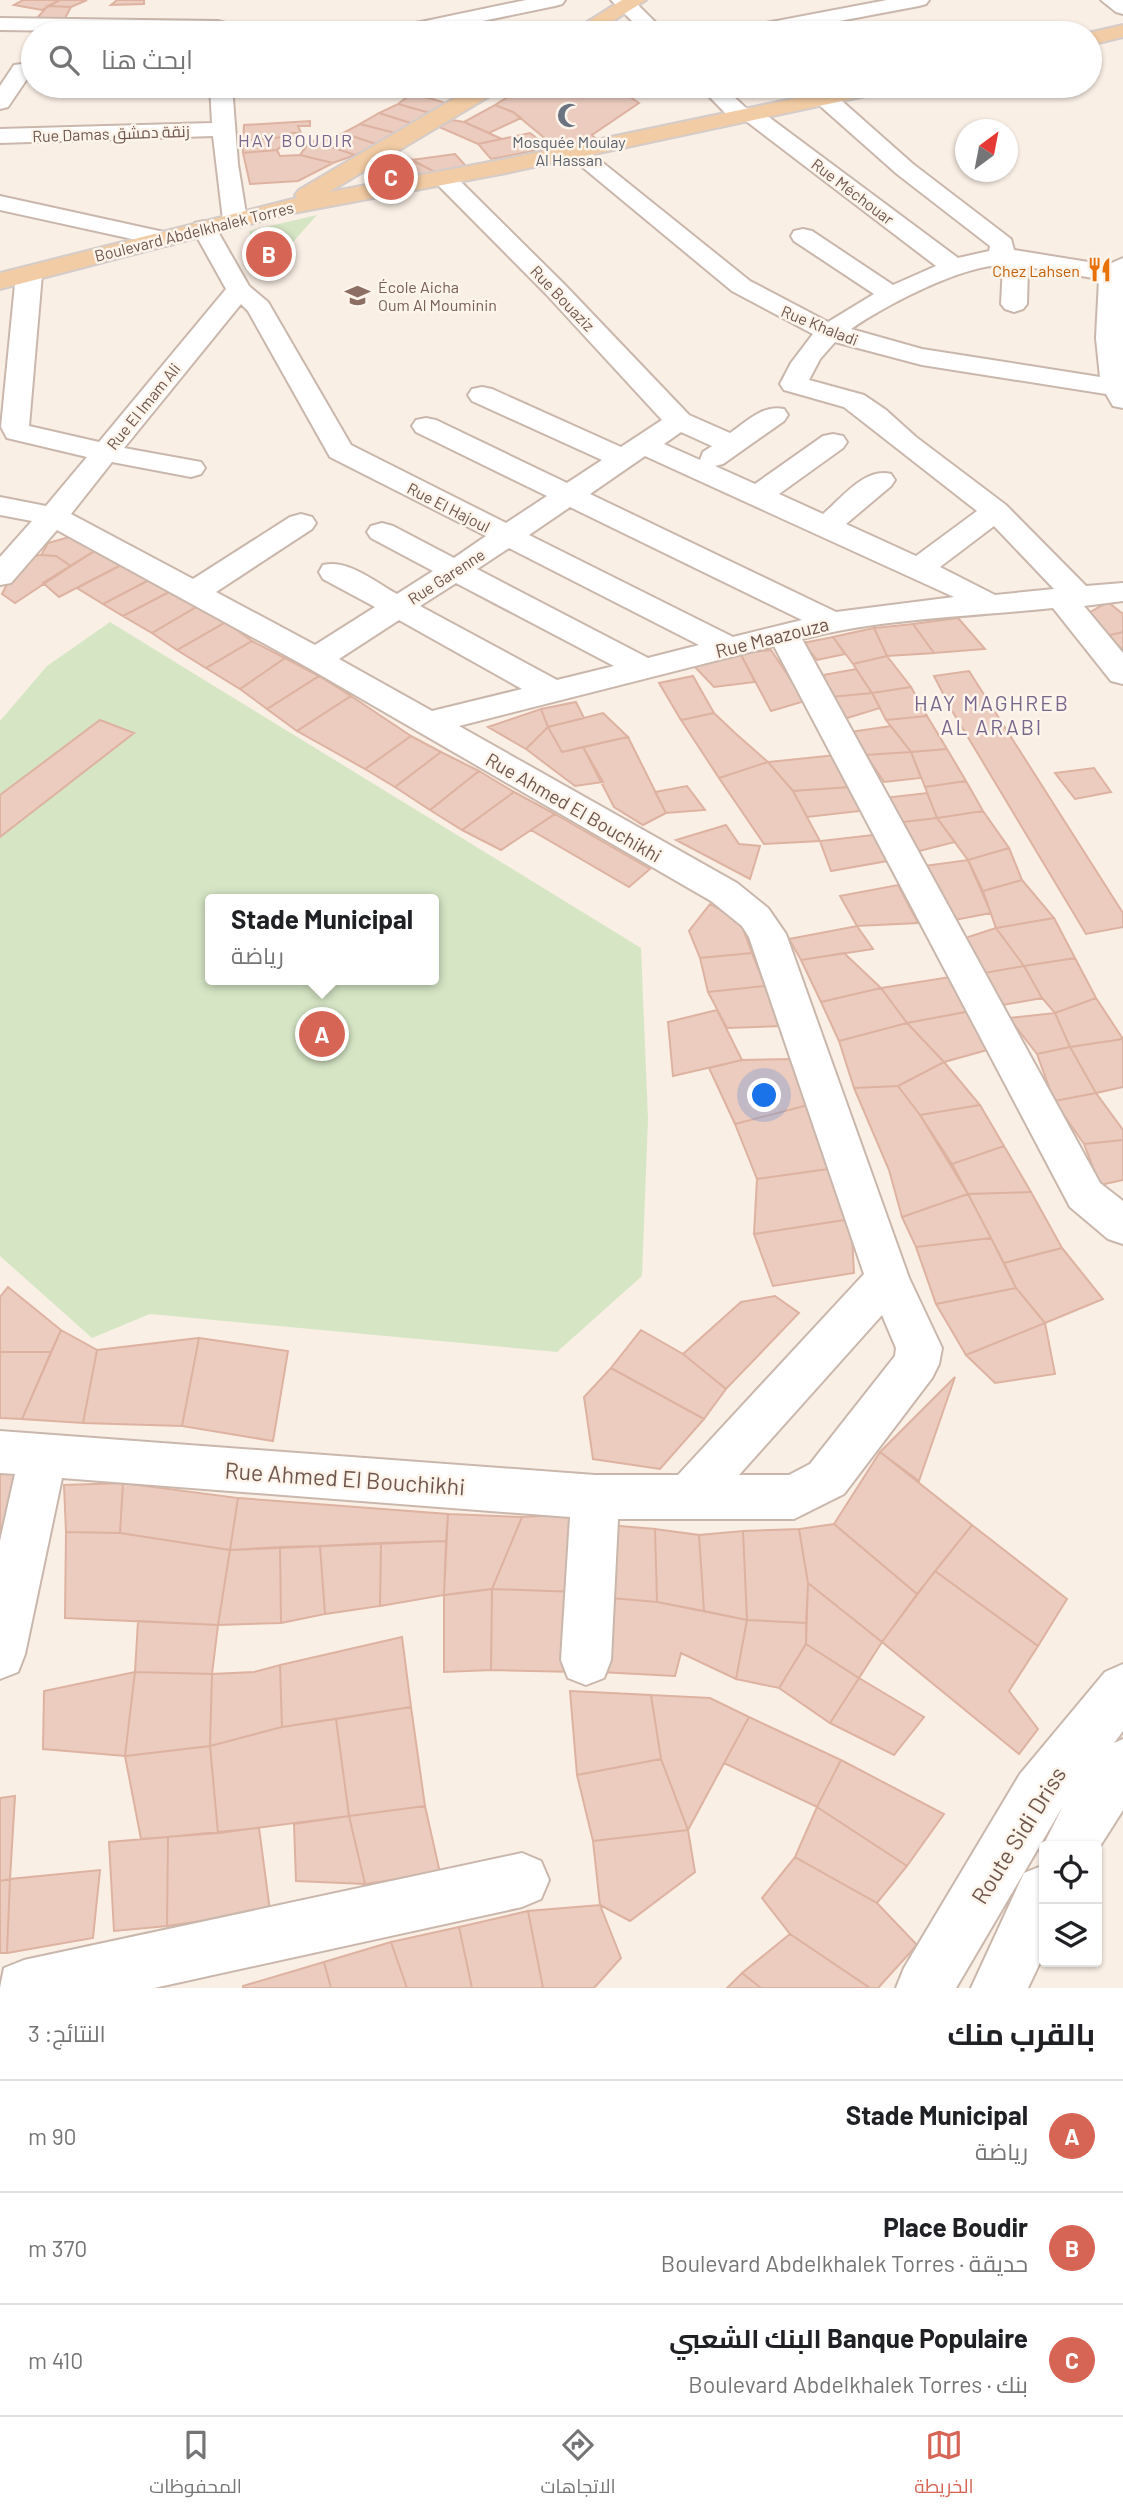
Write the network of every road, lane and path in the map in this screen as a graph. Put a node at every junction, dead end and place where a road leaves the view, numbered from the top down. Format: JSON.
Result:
{"nodes":[{"id":1,"x":442,"y":0,"type":"edge"},
{"id":2,"x":555,"y":0,"type":"edge"},
{"id":3,"x":919,"y":0,"type":"edge"},
{"id":4,"x":1111,"y":0,"type":"edge"},
{"id":5,"x":628,"y":2,"type":"edge"},
{"id":6,"x":1123,"y":8,"type":"edge"},
{"id":7,"x":460,"y":20,"type":"junction"},
{"id":8,"x":455,"y":21,"type":"edge"},
{"id":9,"x":599,"y":21,"type":"edge"},
{"id":10,"x":645,"y":21,"type":"edge"},
{"id":11,"x":808,"y":21,"type":"edge"},
{"id":12,"x":0,"y":24,"type":"edge"},
{"id":13,"x":21,"y":24,"type":"edge"},
{"id":14,"x":1123,"y":31,"type":"edge"},
{"id":15,"x":1102,"y":36,"type":"edge"},
{"id":16,"x":18,"y":70,"type":"edge"},
{"id":17,"x":222,"y":98,"type":"edge"},
{"id":18,"x":470,"y":98,"type":"edge"},
{"id":19,"x":725,"y":98,"type":"edge"},
{"id":20,"x":830,"y":98,"type":"edge"},
{"id":21,"x":826,"y":99,"type":"junction"},
{"id":22,"x":0,"y":102,"type":"edge"},
{"id":23,"x":746,"y":115,"type":"junction"},
{"id":24,"x":223,"y":129,"type":"junction"},
{"id":25,"x":0,"y":136,"type":"edge"},
{"id":26,"x":574,"y":151,"type":"junction"},
{"id":27,"x":444,"y":178,"type":"junction"},
{"id":28,"x":4,"y":206,"type":"edge"},
{"id":29,"x":288,"y":207,"type":"junction"},
{"id":30,"x":235,"y":220,"type":"junction"},
{"id":31,"x":204,"y":228,"type":"junction"},
{"id":32,"x":803,"y":236,"type":"dead end"},
{"id":33,"x":164,"y":239,"type":"junction"},
{"id":34,"x":1008,"y":258,"type":"junction"},
{"id":35,"x":956,"y":269,"type":"junction"},
{"id":36,"x":1117,"y":269,"type":"edge"},
{"id":37,"x":29,"y":274,"type":"junction"},
{"id":38,"x":0,"y":282,"type":"edge"},
{"id":39,"x":239,"y":290,"type":"junction"},
{"id":40,"x":892,"y":295,"type":"junction"},
{"id":41,"x":1014,"y":304,"type":"dead end"},
{"id":42,"x":831,"y":332,"type":"junction"},
{"id":43,"x":1120,"y":390,"type":"edge"},
{"id":44,"x":482,"y":395,"type":"dead end"},
{"id":45,"x":774,"y":415,"type":"dead end"},
{"id":46,"x":679,"y":421,"type":"junction"},
{"id":47,"x":426,"y":426,"type":"dead end"},
{"id":48,"x":833,"y":442,"type":"dead end"},
{"id":49,"x":733,"y":445,"type":"junction"},
{"id":50,"x":106,"y":452,"type":"junction"},
{"id":51,"x":632,"y":452,"type":"junction"},
{"id":52,"x":191,"y":468,"type":"dead end"},
{"id":53,"x":697,"y":469,"type":"junction"},
{"id":54,"x":881,"y":480,"type":"dead end"},
{"id":55,"x":568,"y":494,"type":"junction"},
{"id":56,"x":757,"y":496,"type":"junction"},
{"id":57,"x":0,"y":506,"type":"edge"},
{"id":58,"x":996,"y":511,"type":"junction"},
{"id":59,"x":53,"y":516,"type":"junction"},
{"id":60,"x":300,"y":523,"type":"dead end"},
{"id":61,"x":826,"y":526,"type":"junction"},
{"id":62,"x":383,"y":532,"type":"dead end"},
{"id":63,"x":506,"y":536,"type":"junction"},
{"id":64,"x":918,"y":569,"type":"junction"},
{"id":65,"x":456,"y":570,"type":"junction"},
{"id":66,"x":334,"y":572,"type":"dead end"},
{"id":67,"x":0,"y":576,"type":"edge"},
{"id":68,"x":194,"y":592,"type":"junction"},
{"id":69,"x":1123,"y":592,"type":"edge"},
{"id":70,"x":1071,"y":598,"type":"junction"},
{"id":71,"x":990,"y":605,"type":"junction"},
{"id":72,"x":397,"y":607,"type":"junction"},
{"id":73,"x":832,"y":622,"type":"junction"},
{"id":74,"x":783,"y":634,"type":"junction"},
{"id":75,"x":730,"y":648,"type":"junction"},
{"id":76,"x":316,"y":659,"type":"junction"},
{"id":77,"x":644,"y":669,"type":"junction"},
{"id":78,"x":1123,"y":674,"type":"edge"},
{"id":79,"x":553,"y":692,"type":"junction"},
{"id":80,"x":428,"y":723,"type":"junction"},
{"id":81,"x":1123,"y":1226,"type":"edge"},
{"id":82,"x":887,"y":1278,"type":"junction"},
{"id":83,"x":21,"y":1454,"type":"edge"},
{"id":84,"x":690,"y":1496,"type":"junction"},
{"id":85,"x":595,"y":1497,"type":"junction"},
{"id":86,"x":0,"y":1654,"type":"edge"},
{"id":87,"x":586,"y":1660,"type":"dead end"},
{"id":88,"x":1123,"y":1690,"type":"edge"},
{"id":89,"x":1123,"y":1765,"type":"edge"},
{"id":90,"x":1073,"y":1841,"type":"edge"},
{"id":91,"x":522,"y":1880,"type":"dead end"},
{"id":92,"x":1039,"y":1904,"type":"edge"},
{"id":93,"x":24,"y":1988,"type":"edge"},
{"id":94,"x":924,"y":1988,"type":"edge"},
{"id":95,"x":999,"y":1988,"type":"edge"}],
"edges":[{"from":1,"to":7,"type":"street"},
{"from":2,"to":7,"type":"street"},
{"from":3,"to":11,"type":"street"},
{"from":4,"to":6,"type":"street"},
{"from":5,"to":9,"type":"main road"},
{"from":5,"to":10,"type":"street"},
{"from":7,"to":8,"type":"street"},
{"from":12,"to":13,"type":"street"},
{"from":14,"to":15,"type":"main road"},
{"from":16,"to":22,"type":"street"},
{"from":17,"to":24,"type":"street"},
{"from":18,"to":29,"type":"main road"},
{"from":19,"to":23,"type":"street","name":"Rue Méchouar"},
{"from":20,"to":21,"type":"main road","name":"Boulevard Abdelkhalek Torres"},
{"from":21,"to":23,"type":"main road","name":"Boulevard Abdelkhalek Torres"},
{"from":21,"to":34,"type":"street"},
{"from":23,"to":26,"type":"main road","name":"Boulevard Abdelkhalek Torres"},
{"from":23,"to":35,"type":"street","name":"Rue Méchouar"},
{"from":24,"to":25,"type":"street","name":"Rue Damas زنقة دمشق"},
{"from":24,"to":30,"type":"street"},
{"from":26,"to":27,"type":"main road","name":"Boulevard Abdelkhalek Torres"},
{"from":26,"to":42,"type":"street","name":"Rue Khaladi"},
{"from":27,"to":29,"type":"main road","name":"Boulevard Abdelkhalek Torres"},
{"from":27,"to":46,"type":"street","name":"Rue Bouaziz"},
{"from":28,"to":33,"type":"street"},
{"from":29,"to":30,"type":"main road","name":"Boulevard Abdelkhalek Torres"},
{"from":30,"to":31,"type":"main road","name":"Boulevard Abdelkhalek Torres"},
{"from":31,"to":33,"type":"main road","name":"Boulevard Abdelkhalek Torres"},
{"from":31,"to":39,"type":"street"},
{"from":32,"to":40,"type":"street"},
{"from":33,"to":37,"type":"main road","name":"Boulevard Abdelkhalek Torres"},
{"from":34,"to":35,"type":"street"},
{"from":34,"to":36,"type":"street"},
{"from":34,"to":41,"type":"street"},
{"from":35,"to":40,"type":"street"},
{"from":36,"to":43,"type":"street"},
{"from":37,"to":38,"type":"main road","name":"Boulevard Abdelkhalek Torres"},
{"from":37,"to":50,"type":"street"},
{"from":39,"to":50,"type":"street","name":"Rue El Imam Ali"},
{"from":39,"to":63,"type":"street","name":"Rue El Hajoul"},
{"from":40,"to":42,"type":"street"},
{"from":42,"to":43,"type":"street","name":"Rue Khaladi"},
{"from":42,"to":58,"type":"street"},
{"from":44,"to":51,"type":"street"},
{"from":45,"to":49,"type":"street"},
{"from":46,"to":49,"type":"street"},
{"from":46,"to":51,"type":"street","name":"Rue Garenne"},
{"from":47,"to":55,"type":"street"},
{"from":48,"to":56,"type":"street"},
{"from":49,"to":53,"type":"street"},
{"from":50,"to":52,"type":"street"},
{"from":50,"to":59,"type":"street","name":"Rue El Imam Ali"},
{"from":51,"to":53,"type":"street"},
{"from":51,"to":55,"type":"street","name":"Rue Garenne"},
{"from":53,"to":56,"type":"street"},
{"from":54,"to":61,"type":"street"},
{"from":55,"to":63,"type":"street","name":"Rue Garenne"},
{"from":55,"to":73,"type":"street"},
{"from":56,"to":61,"type":"street"},
{"from":57,"to":59,"type":"street","name":"Rue Ahmed El Bouchikhi"},
{"from":58,"to":64,"type":"street"},
{"from":58,"to":70,"type":"street"},
{"from":59,"to":67,"type":"street","name":"Rue El Imam Ali"},
{"from":59,"to":68,"type":"street","name":"Rue Ahmed El Bouchikhi"},
{"from":60,"to":68,"type":"street"},
{"from":61,"to":64,"type":"street"},
{"from":62,"to":65,"type":"street"},
{"from":63,"to":65,"type":"street","name":"Rue Garenne"},
{"from":63,"to":75,"type":"street","name":"Rue El Hajoul"},
{"from":64,"to":71,"type":"street"},
{"from":65,"to":72,"type":"street","name":"Rue Garenne"},
{"from":65,"to":77,"type":"street"},
{"from":66,"to":72,"type":"street"},
{"from":68,"to":76,"type":"street","name":"Rue Ahmed El Bouchikhi"},
{"from":69,"to":70,"type":"street","name":"Rue Maazouza"},
{"from":70,"to":71,"type":"street","name":"Rue Maazouza"},
{"from":70,"to":78,"type":"street"},
{"from":71,"to":73,"type":"street","name":"Rue Maazouza"},
{"from":72,"to":76,"type":"street","name":"Rue Garenne"},
{"from":72,"to":79,"type":"street"},
{"from":73,"to":74,"type":"street","name":"Rue Maazouza"},
{"from":74,"to":75,"type":"street","name":"Rue Maazouza"},
{"from":74,"to":81,"type":"street"},
{"from":75,"to":77,"type":"street","name":"Rue Maazouza"},
{"from":76,"to":80,"type":"street","name":"Rue Ahmed El Bouchikhi"},
{"from":77,"to":79,"type":"street","name":"Rue Maazouza"},
{"from":79,"to":80,"type":"street","name":"Rue Maazouza"},
{"from":80,"to":82,"type":"street","name":"Rue Ahmed El Bouchikhi"},
{"from":82,"to":84,"type":"street"},
{"from":82,"to":84,"type":"street","name":"Rue Ahmed El Bouchikhi"},
{"from":83,"to":85,"type":"street","name":"Rue Ahmed El Bouchikhi"},
{"from":83,"to":86,"type":"street"},
{"from":84,"to":85,"type":"street","name":"Rue Ahmed El Bouchikhi"},
{"from":85,"to":87,"type":"street"},
{"from":88,"to":94,"type":"street","name":"Route Sidi Driss"},
{"from":89,"to":90,"type":"street"},
{"from":91,"to":93,"type":"street"},
{"from":92,"to":95,"type":"street"}]}
